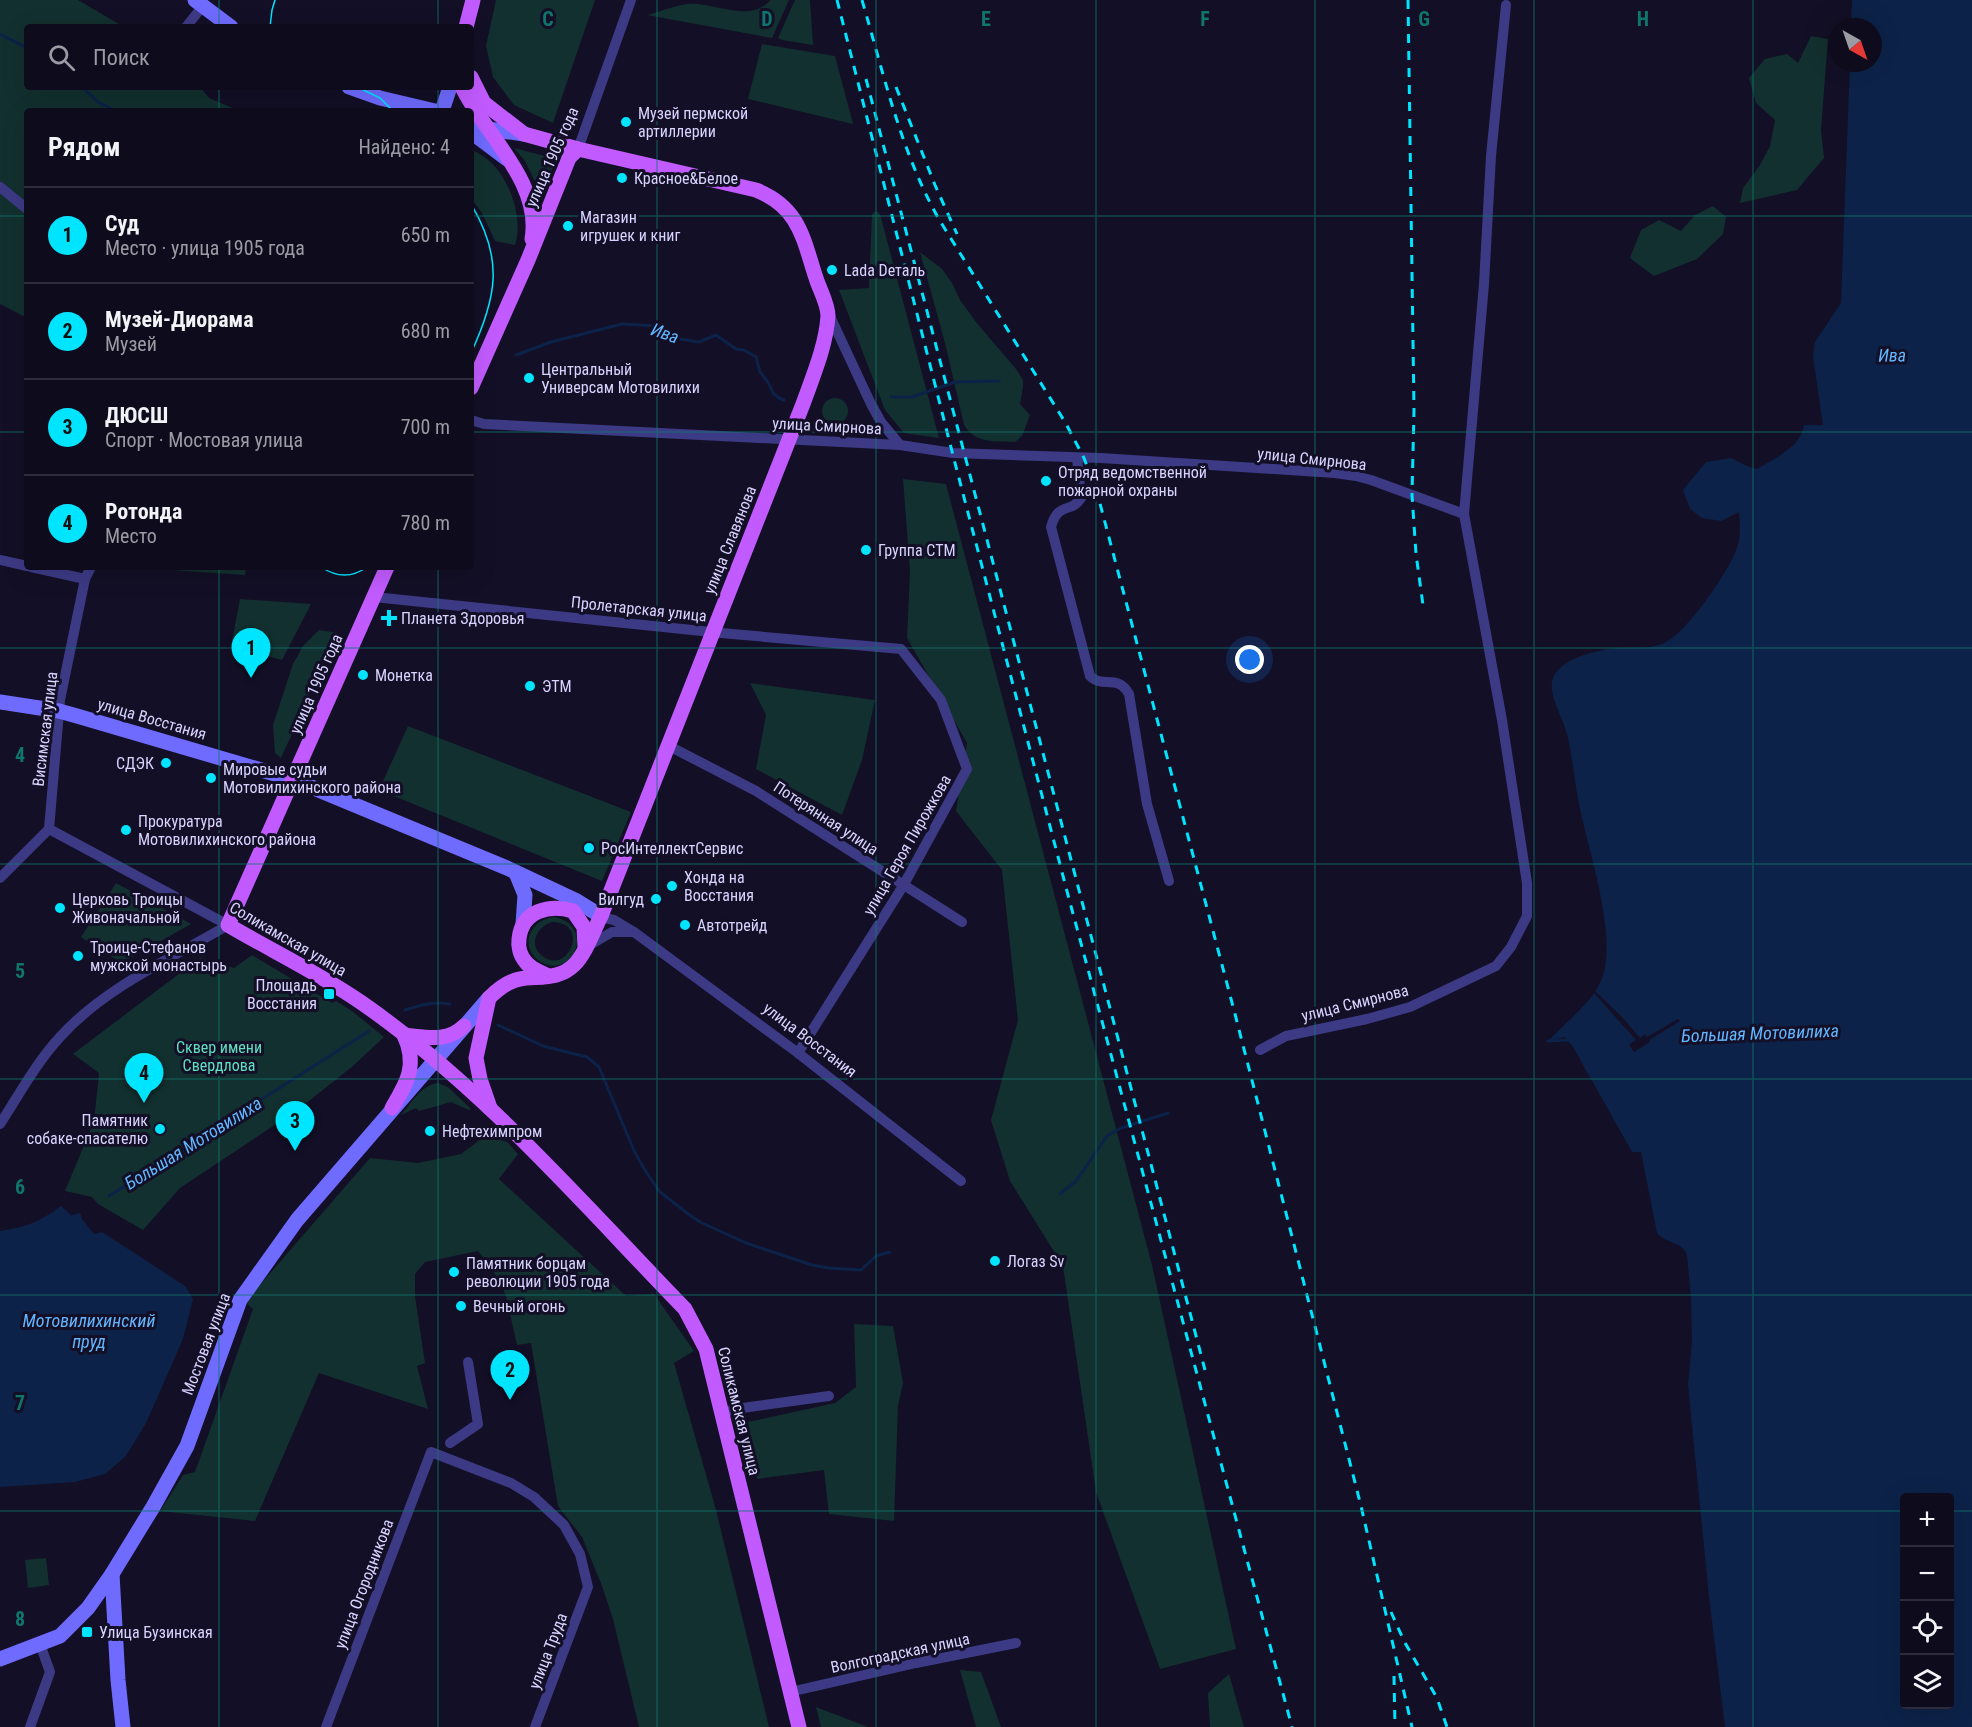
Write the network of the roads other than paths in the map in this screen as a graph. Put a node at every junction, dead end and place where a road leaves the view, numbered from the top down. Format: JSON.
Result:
{"nodes":[{"id":1,"x":474,"y":0,"type":"edge"},
{"id":2,"x":631,"y":0,"type":"edge"},
{"id":3,"x":199,"y":3,"type":"edge"},
{"id":4,"x":1506,"y":5,"type":"dead end"},
{"id":5,"x":188,"y":24,"type":"edge"},
{"id":6,"x":227,"y":24,"type":"edge"},
{"id":7,"x":467,"y":24,"type":"edge"},
{"id":8,"x":474,"y":83,"type":"edge"},
{"id":9,"x":357,"y":90,"type":"edge"},
{"id":10,"x":449,"y":90,"type":"edge"},
{"id":11,"x":463,"y":90,"type":"edge"},
{"id":12,"x":408,"y":104,"type":"junction"},
{"id":13,"x":417,"y":108,"type":"edge"},
{"id":14,"x":423,"y":108,"type":"edge"},
{"id":15,"x":443,"y":108,"type":"edge"},
{"id":16,"x":473,"y":108,"type":"edge"},
{"id":17,"x":474,"y":109,"type":"edge"},
{"id":18,"x":474,"y":124,"type":"edge"},
{"id":19,"x":488,"y":129,"type":"junction"},
{"id":20,"x":474,"y":134,"type":"edge"},
{"id":21,"x":524,"y":134,"type":"junction"},
{"id":22,"x":578,"y":149,"type":"junction"},
{"id":23,"x":511,"y":162,"type":"junction"},
{"id":24,"x":0,"y":187,"type":"edge"},
{"id":25,"x":24,"y":207,"type":"edge"},
{"id":26,"x":528,"y":260,"type":"junction"},
{"id":27,"x":828,"y":313,"type":"junction"},
{"id":28,"x":474,"y":381,"type":"edge"},
{"id":29,"x":474,"y":421,"type":"edge"},
{"id":30,"x":789,"y":440,"type":"junction"},
{"id":31,"x":900,"y":445,"type":"junction"},
{"id":32,"x":1077,"y":458,"type":"junction"},
{"id":33,"x":1464,"y":514,"type":"junction"},
{"id":34,"x":0,"y":560,"type":"edge"},
{"id":35,"x":24,"y":565,"type":"edge"},
{"id":36,"x":45,"y":570,"type":"edge"},
{"id":37,"x":90,"y":570,"type":"edge"},
{"id":38,"x":386,"y":570,"type":"edge"},
{"id":39,"x":85,"y":579,"type":"junction"},
{"id":40,"x":374,"y":597,"type":"junction"},
{"id":41,"x":713,"y":632,"type":"junction"},
{"id":42,"x":901,"y":649,"type":"joint"},
{"id":43,"x":0,"y":702,"type":"edge"},
{"id":44,"x":59,"y":711,"type":"junction"},
{"id":45,"x":669,"y":746,"type":"junction"},
{"id":46,"x":292,"y":779,"type":"junction"},
{"id":47,"x":49,"y":829,"type":"junction"},
{"id":48,"x":512,"y":871,"type":"junction"},
{"id":49,"x":0,"y":878,"type":"edge"},
{"id":50,"x":1169,"y":881,"type":"dead end"},
{"id":51,"x":536,"y":882,"type":"junction"},
{"id":52,"x":903,"y":885,"type":"junction"},
{"id":53,"x":573,"y":911,"type":"junction"},
{"id":54,"x":601,"y":916,"type":"junction"},
{"id":55,"x":962,"y":922,"type":"dead end"},
{"id":56,"x":523,"y":924,"type":"junction"},
{"id":57,"x":228,"y":925,"type":"junction"},
{"id":58,"x":634,"y":932,"type":"junction"},
{"id":59,"x":585,"y":948,"type":"junction"},
{"id":60,"x":551,"y":977,"type":"junction"},
{"id":61,"x":489,"y":998,"type":"junction"},
{"id":62,"x":464,"y":1026,"type":"junction"},
{"id":63,"x":404,"y":1035,"type":"junction"},
{"id":64,"x":1260,"y":1050,"type":"dead end"},
{"id":65,"x":798,"y":1053,"type":"junction"},
{"id":66,"x":435,"y":1060,"type":"junction"},
{"id":67,"x":392,"y":1108,"type":"junction"},
{"id":68,"x":490,"y":1108,"type":"junction"},
{"id":69,"x":0,"y":1124,"type":"edge"},
{"id":70,"x":961,"y":1181,"type":"dead end"},
{"id":71,"x":468,"y":1362,"type":"dead end"},
{"id":72,"x":830,"y":1396,"type":"dead end"},
{"id":73,"x":722,"y":1413,"type":"junction"},
{"id":74,"x":450,"y":1443,"type":"dead end"},
{"id":75,"x":431,"y":1452,"type":"joint"},
{"id":76,"x":112,"y":1574,"type":"junction"},
{"id":77,"x":1016,"y":1643,"type":"dead end"},
{"id":78,"x":40,"y":1644,"type":"junction"},
{"id":79,"x":0,"y":1659,"type":"edge"},
{"id":80,"x":790,"y":1692,"type":"junction"},
{"id":81,"x":30,"y":1727,"type":"edge"},
{"id":82,"x":123,"y":1727,"type":"edge"},
{"id":83,"x":326,"y":1727,"type":"edge"},
{"id":84,"x":535,"y":1727,"type":"edge"},
{"id":85,"x":799,"y":1727,"type":"edge"}],
"edges":[{"from":1,"to":7,"type":"main road"},
{"from":2,"to":22,"type":"street","name":"улица 1905 года"},
{"from":3,"to":5,"type":"street"},
{"from":3,"to":6,"type":"street"},
{"from":4,"to":33,"type":"street"},
{"from":8,"to":21,"type":"main road"},
{"from":9,"to":12,"type":"street"},
{"from":10,"to":15,"type":"street"},
{"from":11,"to":16,"type":"main road","name":"улица 1905 года"},
{"from":12,"to":13,"type":"street"},
{"from":12,"to":14,"type":"street"},
{"from":17,"to":19,"type":"main road","name":"улица 1905 года"},
{"from":18,"to":19,"type":"street"},
{"from":19,"to":21,"type":"street"},
{"from":19,"to":23,"type":"main road","name":"улица 1905 года"},
{"from":20,"to":23,"type":"street"},
{"from":21,"to":22,"type":"main road","name":"улица Славянова"},
{"from":22,"to":26,"type":"main road","name":"улица 1905 года"},
{"from":22,"to":27,"type":"main road","name":"улица Славянова"},
{"from":23,"to":26,"type":"main road","name":"улица 1905 года"},
{"from":24,"to":25,"type":"street"},
{"from":26,"to":28,"type":"main road","name":"улица 1905 года"},
{"from":27,"to":30,"type":"main road","name":"улица Славянова"},
{"from":27,"to":31,"type":"street"},
{"from":29,"to":30,"type":"street","name":"улица Смирнова"},
{"from":30,"to":31,"type":"street","name":"улица Смирнова"},
{"from":30,"to":41,"type":"main road","name":"улица Славянова"},
{"from":31,"to":32,"type":"street","name":"улица Смирнова"},
{"from":32,"to":33,"type":"street","name":"улица Смирнова"},
{"from":32,"to":50,"type":"street"},
{"from":33,"to":64,"type":"street","name":"улица Смирнова"},
{"from":34,"to":35,"type":"street"},
{"from":36,"to":39,"type":"street"},
{"from":37,"to":39,"type":"street","name":"Висимская улица"},
{"from":38,"to":40,"type":"main road","name":"улица 1905 года"},
{"from":39,"to":44,"type":"street","name":"Висимская улица"},
{"from":40,"to":41,"type":"street","name":"Пролетарская улица"},
{"from":40,"to":46,"type":"main road","name":"улица 1905 года"},
{"from":41,"to":42,"type":"street","name":"Пролетарская улица"},
{"from":41,"to":45,"type":"main road","name":"улица Славянова"},
{"from":42,"to":52,"type":"street","name":"улица Героя Пирожкова"},
{"from":43,"to":44,"type":"street","name":"улица Восстания"},
{"from":44,"to":46,"type":"street","name":"улица Восстания"},
{"from":44,"to":47,"type":"street","name":"Висимская улица"},
{"from":45,"to":52,"type":"street","name":"Потерянная улица"},
{"from":45,"to":54,"type":"main road","name":"улица Славянова"},
{"from":46,"to":48,"type":"street"},
{"from":46,"to":57,"type":"main road","name":"улица 1905 года"},
{"from":47,"to":49,"type":"street"},
{"from":47,"to":57,"type":"street","name":"Соликамская улица"},
{"from":48,"to":51,"type":"street"},
{"from":48,"to":56,"type":"street"},
{"from":51,"to":53,"type":"street"},
{"from":51,"to":54,"type":"street"},
{"from":52,"to":55,"type":"street","name":"Потерянная улица"},
{"from":52,"to":65,"type":"street","name":"улица Героя Пирожкова"},
{"from":53,"to":54,"type":"street","name":"улица Восстания"},
{"from":53,"to":56,"type":"main road"},
{"from":53,"to":59,"type":"main road"},
{"from":54,"to":58,"type":"street","name":"улица Восстания"},
{"from":54,"to":59,"type":"main road"},
{"from":56,"to":60,"type":"main road"},
{"from":57,"to":63,"type":"main road","name":"Соликамская улица"},
{"from":57,"to":69,"type":"street"},
{"from":58,"to":59,"type":"street"},
{"from":58,"to":65,"type":"street","name":"улица Восстания"},
{"from":59,"to":60,"type":"main road"},
{"from":60,"to":61,"type":"main road","name":"Мостовая улица"},
{"from":61,"to":62,"type":"street","name":"Мостовая улица"},
{"from":61,"to":68,"type":"main road","name":"Соликамская улица"},
{"from":62,"to":63,"type":"main road"},
{"from":62,"to":66,"type":"street","name":"Мостовая улица"},
{"from":63,"to":66,"type":"main road","name":"Соликамская улица"},
{"from":63,"to":67,"type":"main road"},
{"from":65,"to":70,"type":"street","name":"улица Восстания"},
{"from":66,"to":67,"type":"street","name":"Мостовая улица"},
{"from":66,"to":68,"type":"main road","name":"Соликамская улица"},
{"from":67,"to":76,"type":"street","name":"Мостовая улица"},
{"from":68,"to":73,"type":"main road","name":"Соликамская улица"},
{"from":71,"to":74,"type":"street"},
{"from":72,"to":73,"type":"street"},
{"from":73,"to":80,"type":"main road","name":"Соликамская улица"},
{"from":75,"to":83,"type":"street","name":"улица Огородникова"},
{"from":75,"to":84,"type":"street","name":"улица Труда"},
{"from":76,"to":78,"type":"street","name":"Мостовая улица"},
{"from":76,"to":82,"type":"street"},
{"from":77,"to":80,"type":"street","name":"Волгоградская улица"},
{"from":78,"to":79,"type":"street","name":"Мостовая улица"},
{"from":78,"to":81,"type":"street"},
{"from":80,"to":85,"type":"main road","name":"Соликамская улица"}]}
